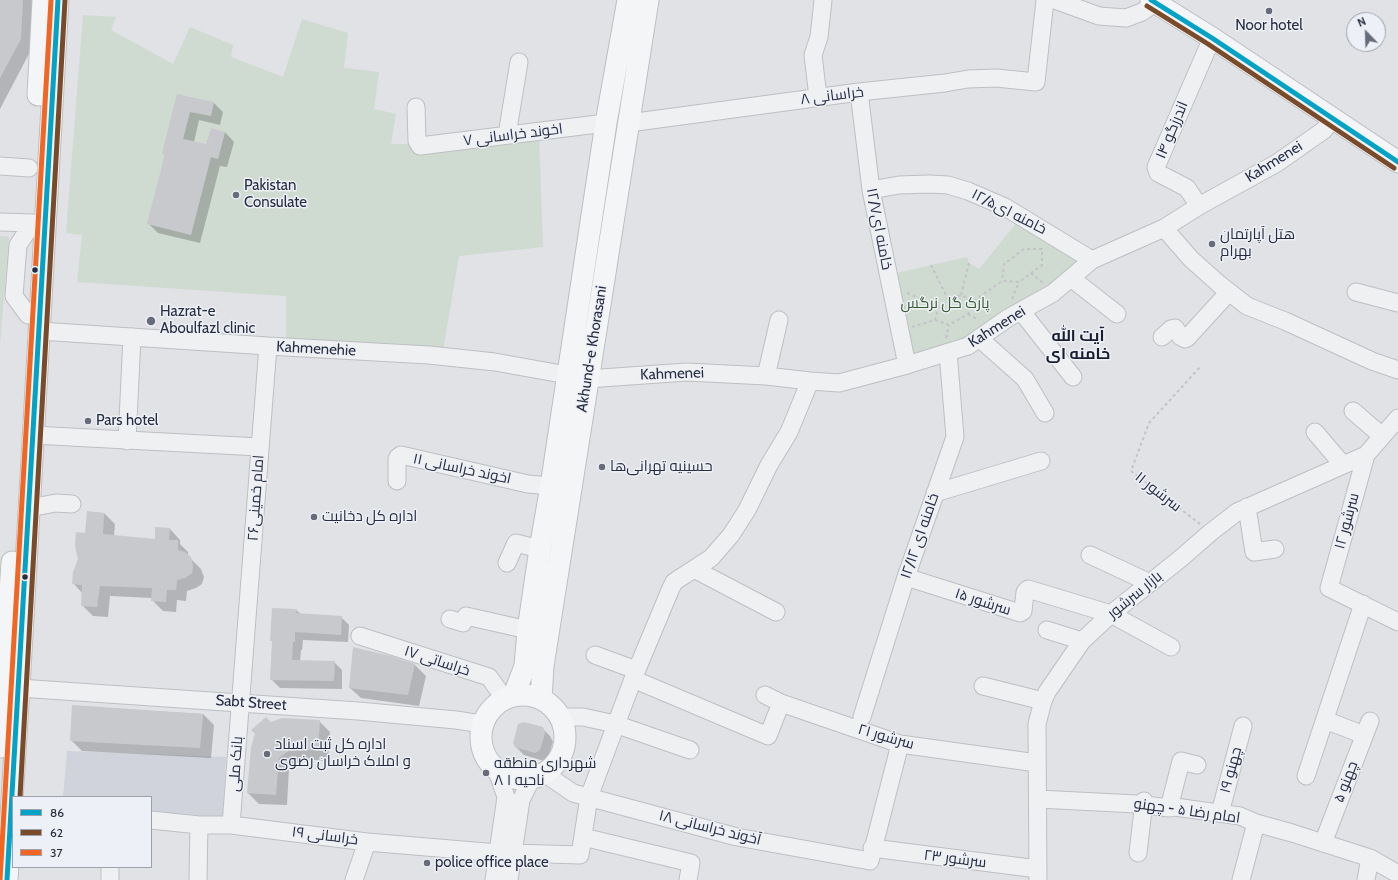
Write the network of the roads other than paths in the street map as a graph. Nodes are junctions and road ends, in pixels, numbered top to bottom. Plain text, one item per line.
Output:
1 (43, 0) edge
2 (58, 0) edge
3 (628, 0) edge
4 (648, 0) edge
5 (824, 0) edge
6 (1045, 0) edge
7 (1055, 0) edge
8 (1160, 3) edge
9 (1212, 38) junction
10 (519, 62) dead end
11 (859, 92) junction
12 (818, 98) junction
13 (416, 107) dead end
14 (1332, 119) junction
15 (606, 123) junction
16 (629, 123) junction
17 (507, 136) junction
18 (1398, 162) edge
19 (0, 166) edge
20 (29, 168) dead end
21 (871, 190) junction
22 (1199, 206) junction
23 (0, 222) edge
24 (33, 223) junction
25 (1164, 228) junction
26 (1092, 260) junction
27 (1071, 278) junction
28 (1229, 292) junction
29 (1356, 292) dead end
30 (1398, 303) edge
31 (1022, 311) junction
32 (1117, 314) dead end
33 (779, 320) dead end
34 (34, 323) junction
35 (132, 337) junction
36 (1162, 337) dead end
37 (979, 338) junction
38 (268, 346) junction
39 (948, 352) junction
40 (907, 365) junction
41 (1398, 370) edge
42 (567, 375) junction
43 (766, 376) junction
44 (1073, 377) dead end
45 (587, 379) junction
46 (810, 381) junction
47 (1353, 411) dead end
48 (1045, 413) dead end
49 (1398, 418) edge
50 (1315, 432) dead end
51 (33, 435) junction
52 (1382, 436) junction
53 (127, 440) junction
54 (259, 447) junction
55 (1366, 455) junction
56 (1041, 461) dead end
57 (1343, 465) junction
58 (397, 481) dead end
59 (551, 486) junction
60 (935, 493) junction
61 (72, 504) dead end
62 (29, 508) junction
63 (1248, 508) junction
64 (540, 549) junction
65 (1275, 549) dead end
66 (1090, 555) dead end
67 (507, 563) dead end
68 (694, 569) junction
69 (906, 577) junction
70 (1150, 583) junction
71 (1363, 604) junction
72 (776, 612) dead end
73 (1111, 614) junction
74 (450, 619) dead end
75 (1398, 622) edge
76 (528, 630) junction
77 (1047, 630) dead end
78 (360, 636) dead end
79 (1082, 641) junction
80 (1170, 647) dead end
81 (594, 655) dead end
82 (635, 675) junction
83 (983, 686) dead end
84 (19, 688) junction
85 (765, 696) dead end
86 (509, 697) junction
87 (541, 698) junction
88 (1043, 701) junction
89 (241, 702) junction
90 (781, 703) junction
91 (560, 717) junction
92 (862, 717) dead end
93 (1325, 720) junction
94 (482, 724) junction
95 (615, 724) junction
96 (1243, 726) dead end
97 (900, 744) junction
98 (0, 747) edge
99 (690, 750) dead end
100 (1037, 763) junction
101 (1197, 765) dead end
102 (497, 771) junction
103 (538, 776) junction
104 (1306, 776) dead end
105 (13, 796) edge
106 (589, 797) junction
107 (1038, 799) junction
108 (1144, 803) junction
109 (1168, 808) junction
110 (12, 810) edge
111 (1220, 813) junction
112 (152, 820) edge
113 (1256, 824) junction
114 (199, 825) junction
115 (231, 825) junction
116 (583, 837) junction
117 (367, 842) junction
118 (1323, 843) junction
119 (872, 848) junction
120 (506, 853) junction
121 (1138, 853) dead end
122 (1370, 858) junction
123 (5, 868) edge
124 (1038, 874) edge
125 (1398, 874) edge
126 (198, 880) edge
127 (354, 880) edge
128 (494, 880) edge
129 (509, 880) edge
130 (688, 880) edge
131 (1241, 880) edge
132 (1366, 880) edge

1 - 24 main road
2 - 34 main road
3 - 15 main road, Akhund-e Khorasani
4 - 16 main road, Akhund-e Khorasani
5 - 12 street
6 - 11 street, خراسانی ۸
7 - 8 street
8 - 9 main road
9 - 14 main road
9 - 22 street, اندرزگو ۱۴
10 - 17 street
11 - 12 street, خراسانی ۸
11 - 21 street, خامنه ای۱۲/۷
12 - 16 street, خراسانی ۸
13 - 17 street, اخوند خراسانی ۷
14 - 18 main road
14 - 22 street, Kahmenei
15 - 17 street, اخوند خراسانی ۷
15 - 42 main road, Akhund-e Khorasani
16 - 45 main road, Akhund-e Khorasani
19 - 20 street
21 - 26 street, خامنه ای۱۲/۵
21 - 40 street, خامنه ای۱۲/۷
22 - 25 street, Kahmenei
23 - 24 street
24 - 34 main road
25 - 26 street, Kahmenei
25 - 28 street
26 - 27 street, Kahmenei
27 - 31 street, Kahmenei
27 - 32 street
28 - 36 street
28 - 41 street
29 - 30 street
31 - 37 street, Kahmenei
31 - 44 street
33 - 43 street
34 - 35 street, Kahmenehie
34 - 51 main road
34 - 98 main road
35 - 38 street, Kahmenehie
35 - 53 street
37 - 39 street, Kahmenei
37 - 48 street
38 - 42 street, Kahmenehie
38 - 54 street
39 - 40 street, Kahmenei
39 - 60 street, خامنه ای ۱۲/۱۲
40 - 46 street, Kahmenei
42 - 59 main road, Akhund-e Khorasani
43 - 45 street, Kahmenei
43 - 46 street, Kahmenei
45 - 87 main road, Akhund-e Khorasani
46 - 68 street
47 - 52 street
49 - 52 street, بازار سرشور
50 - 57 street
51 - 53 street, امام خمینی۲۶
51 - 62 main road
52 - 55 street, بازار سرشور
53 - 54 street, امام خمینی۲۶
54 - 89 street, امام خمینی۲۶
55 - 57 street, بازار سرشور
55 - 71 street, سرشور ۱۲
56 - 60 street
57 - 63 street, بازار سرشور
58 - 59 street, اخوند خراسانی ۱۱
59 - 64 main road, Akhund-e Khorasani
60 - 69 street, خامنه ای ۱۲/۱۲
61 - 62 street
62 - 84 main road
63 - 65 street
63 - 70 street, بازار سرشور
64 - 67 street
64 - 76 main road, Akhund-e Khorasani
66 - 70 street
68 - 72 street
68 - 82 street
69 - 73 street, سرشور ۱۵
69 - 92 street, خامنه ای ۱۲/۱۲
70 - 73 street, بازار سرشور
71 - 75 street
71 - 93 street
73 - 79 street, بازار سرشور
73 - 80 street
74 - 76 street
76 - 86 main road, Akhund-e Khorasani
77 - 79 street
78 - 86 street, خراساتی ۱۷
79 - 88 street, بازار سرشور
81 - 82 street
82 - 90 street
82 - 95 street
83 - 88 street
84 - 89 street, Sabt Street
84 - 105 main road
85 - 90 street, سرشور ۲۱
86 - 87 main road
86 - 94 main road
87 - 91 main road
88 - 100 street, بازار سرشور
89 - 94 street, Sabt Street
89 - 115 street, بانک ملی
90 - 97 street, سرشور ۲۱
91 - 95 street
91 - 103 main road
93 - 104 street
93 - 118 street, چهنو ۵
94 - 102 main road
95 - 99 street
95 - 106 street
96 - 111 street, چهنو ۱۹
97 - 100 street, سرشور ۲۱
97 - 119 street
100 - 107 street, بازار سرشور
101 - 109 street
102 - 103 main road
102 - 120 street
103 - 106 street, آخوند خراسانی ۱۸
103 - 120 street
106 - 116 street
106 - 119 street, آخوند خراسانی ۱۸
107 - 108 street, امام رضا ۵ - چهنو
107 - 124 street, بازار سرشور
108 - 109 street, امام رضا ۵ - چهنو
108 - 121 street
109 - 111 street, امام رضا ۵ - چهنو
110 - 123 main road
111 - 113 street, امام رضا ۵ - چهنو
112 - 114 street, خراسانی ۱۹
113 - 118 street, امام رضا ۵ - چهنو
113 - 131 street
114 - 115 street, خراسانی ۱۹
114 - 126 street
115 - 117 street, خراسانی ۱۹
116 - 120 street, خراسانی ۱۹
116 - 130 street
117 - 120 street, خراسانی ۱۹
117 - 127 street
118 - 122 street, امام رضا ۵ - چهنو
119 - 124 street, سرشور ۲۳
120 - 128 street
120 - 129 street
122 - 125 street, امام رضا ۵ - چهنو
122 - 132 street

